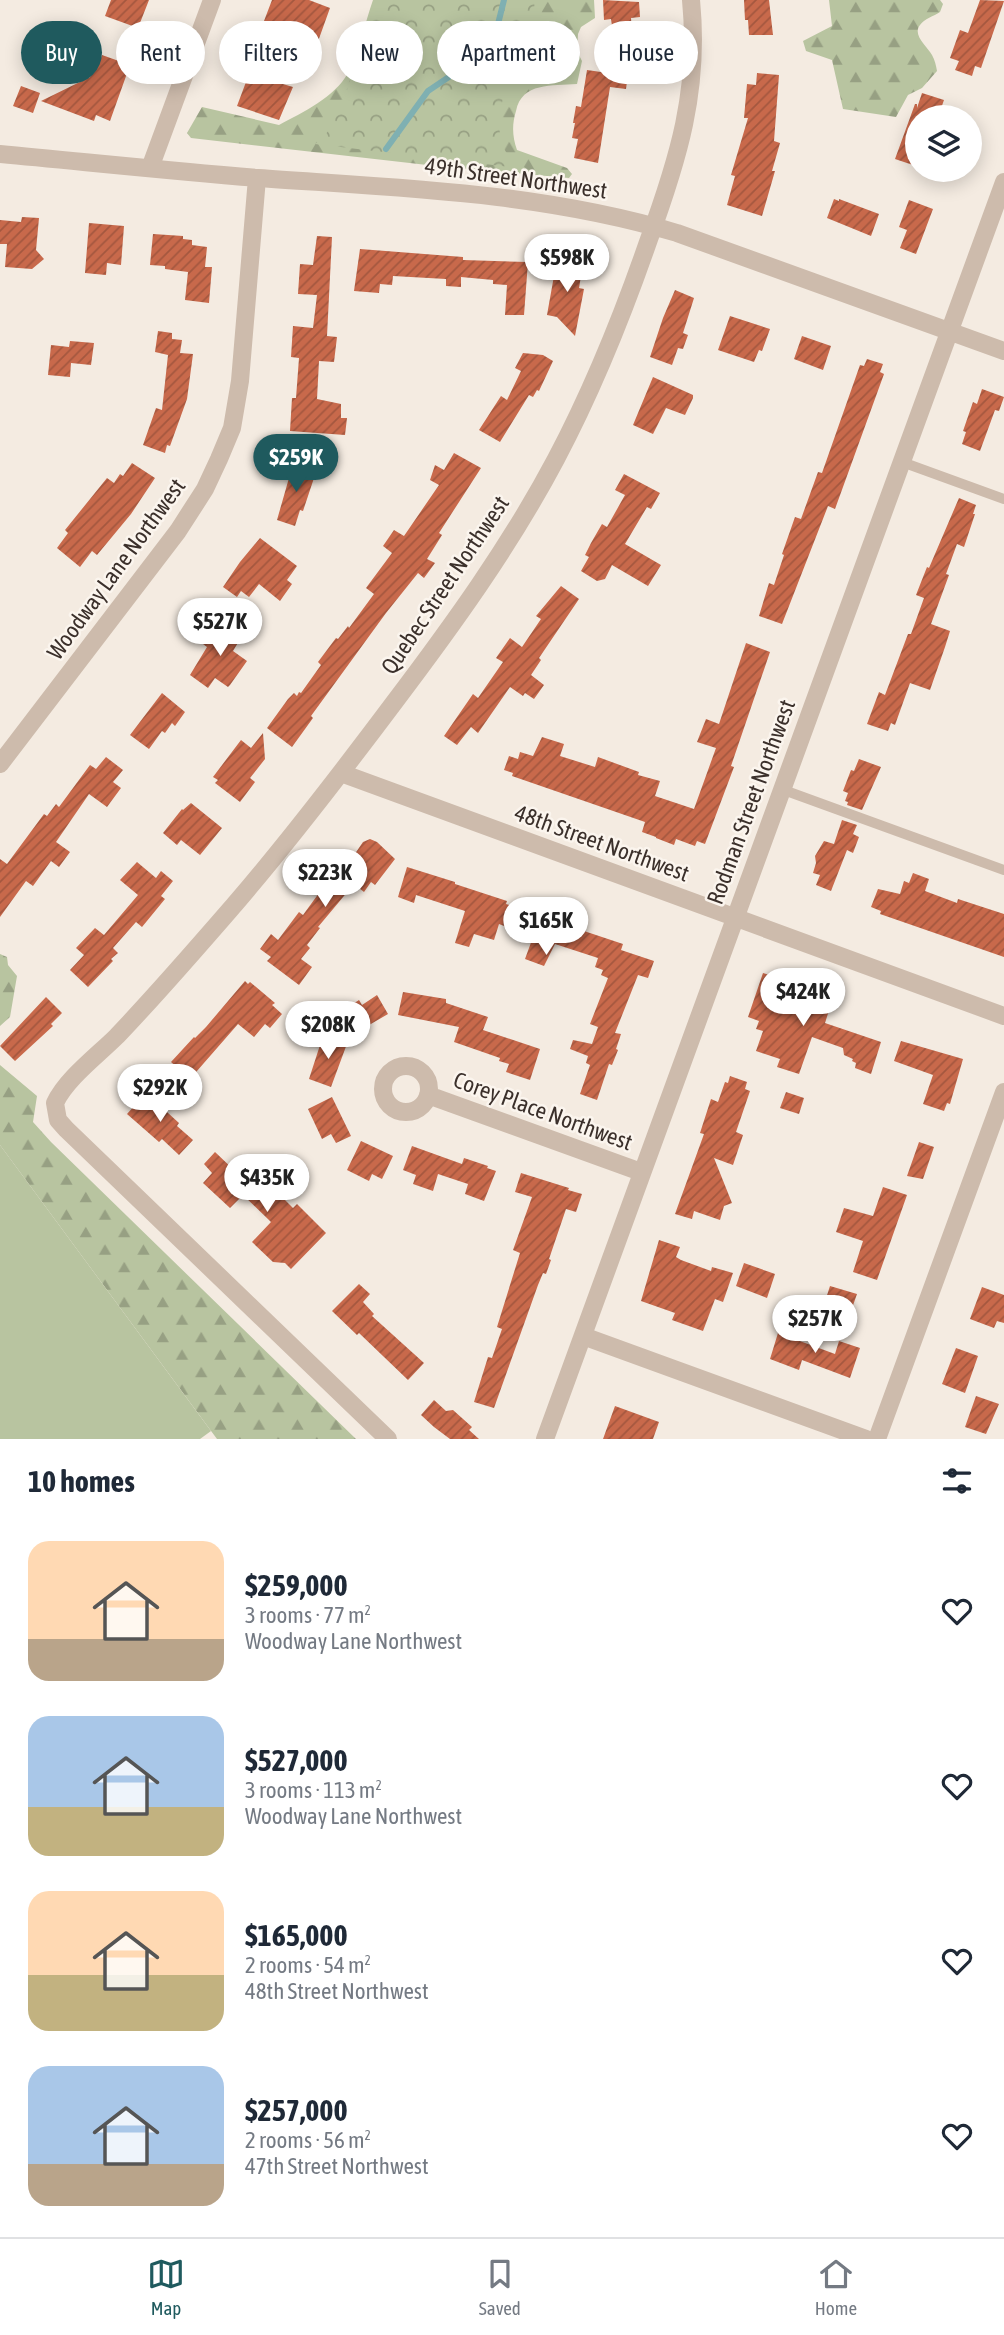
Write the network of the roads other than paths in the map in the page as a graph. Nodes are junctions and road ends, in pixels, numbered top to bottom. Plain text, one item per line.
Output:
1 (212, 0) edge
2 (691, 0) edge
3 (0, 154) edge
4 (150, 168) junction
5 (257, 178) junction
6 (1004, 182) edge
7 (1001, 201) edge
8 (654, 226) junction
9 (950, 331) junction
10 (1004, 351) edge
11 (902, 462) junction
12 (1004, 499) edge
13 (0, 764) edge
14 (341, 773) junction
15 (781, 789) junction
16 (1004, 870) edge
17 (734, 918) junction
18 (1004, 1016) edge
19 (1004, 1092) edge
20 (428, 1095) dead end
21 (641, 1172) junction
22 (583, 1336) junction
23 (388, 1439) edge
24 (545, 1439) edge
25 (866, 1439) edge
26 (877, 1439) edge

1 - 4 street
2 - 8 street, Quebec Street Northwest
3 - 4 street, 49th Street Northwest
4 - 5 street, 49th Street Northwest
5 - 8 street, 49th Street Northwest
5 - 13 street, Woodway Lane Northwest
6 - 7 street, Rodman Street Northwest
7 - 9 street, Rodman Street Northwest
8 - 9 street, 49th Street Northwest
8 - 14 street, Quebec Street Northwest
9 - 10 street, 49th Street Northwest
9 - 11 street, Rodman Street Northwest
11 - 12 lane
11 - 15 street, Rodman Street Northwest
14 - 17 street, 48th Street Northwest
14 - 23 street, Quebec Street Northwest
15 - 16 lane
15 - 17 street, Rodman Street Northwest
17 - 18 street, 48th Street Northwest
17 - 21 street, Rodman Street Northwest
19 - 26 street
20 - 21 street, Corey Place Northwest
21 - 22 street, Rodman Street Northwest
22 - 24 street, Rodman Street Northwest
22 - 25 street

